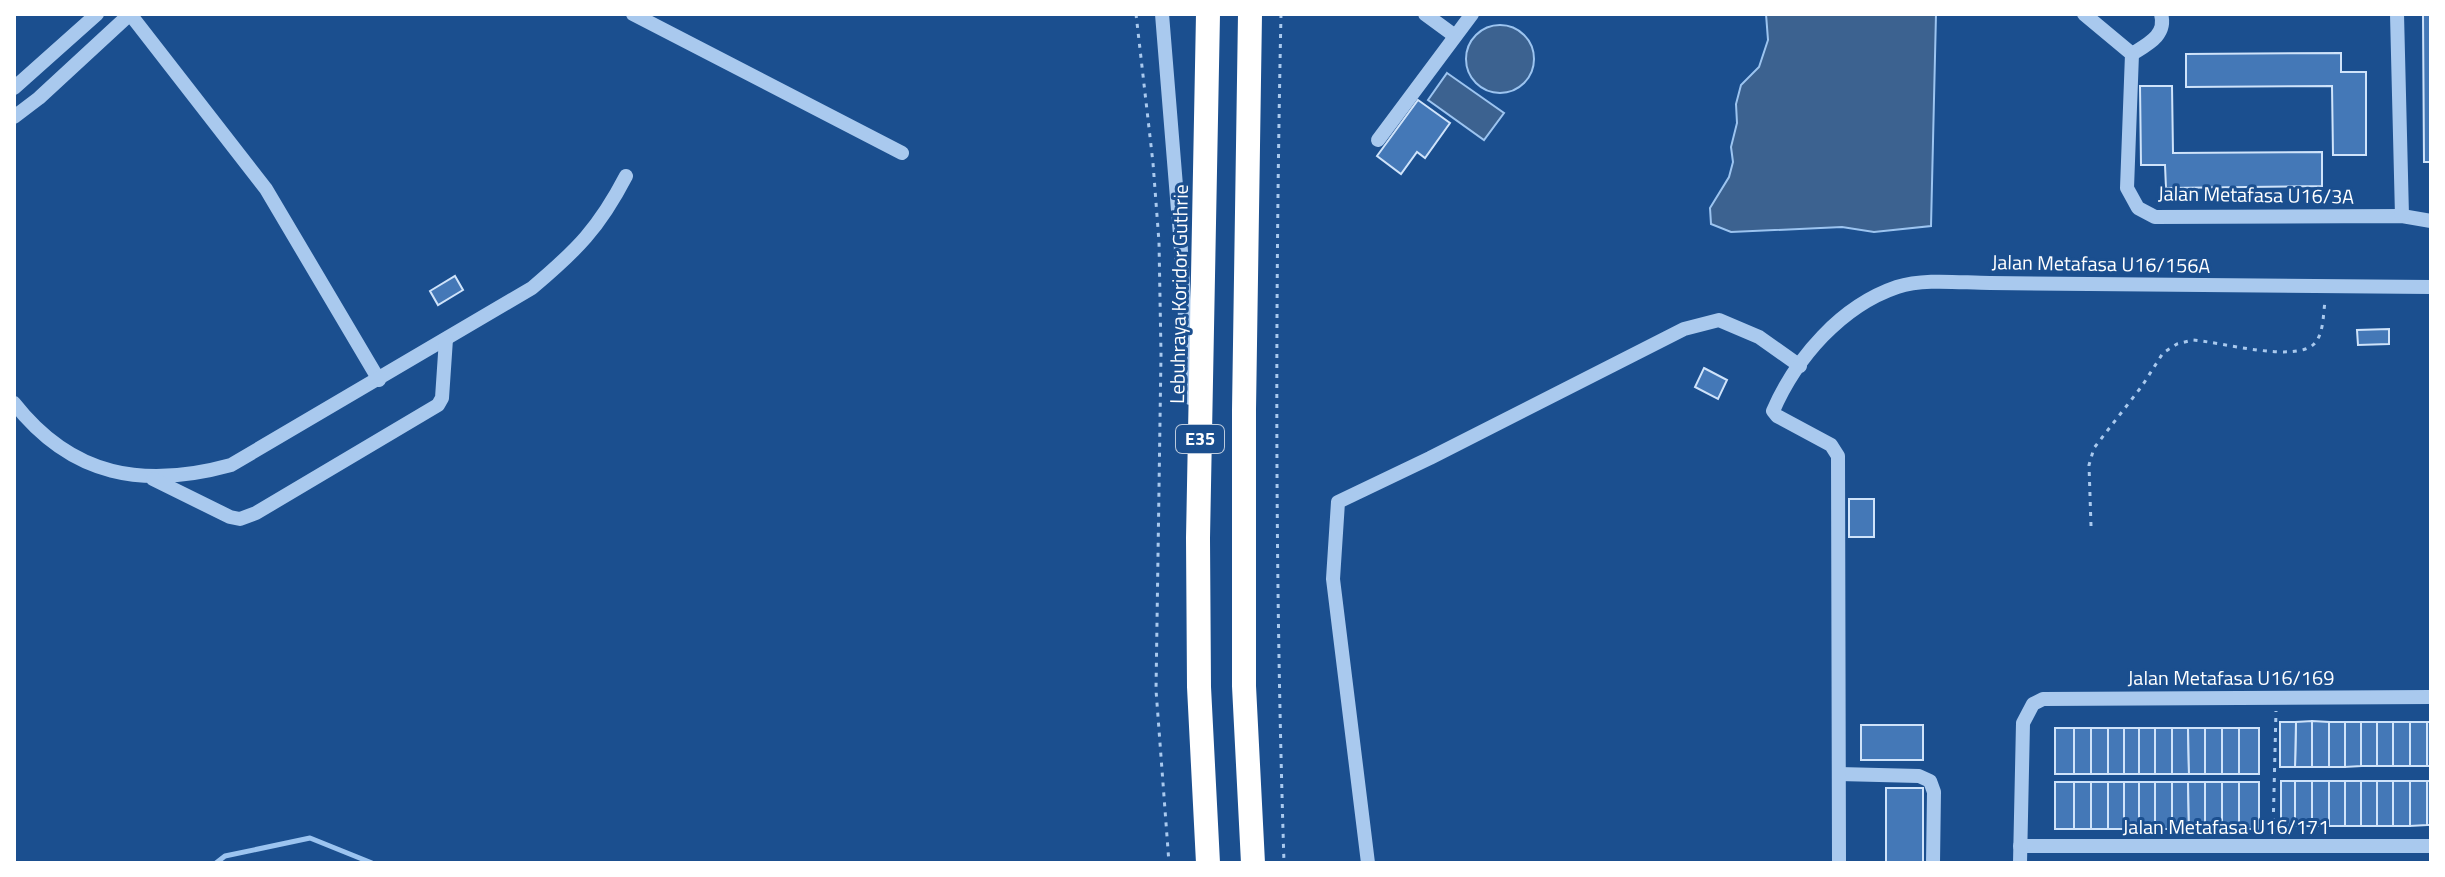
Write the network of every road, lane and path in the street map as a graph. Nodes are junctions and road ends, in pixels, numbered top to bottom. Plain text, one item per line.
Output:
1 (97, 14) edge
2 (130, 14) edge
3 (633, 14) edge
4 (1136, 14) edge
5 (1162, 14) edge
6 (1208, 14) edge
7 (1250, 14) edge
8 (1281, 14) edge
9 (1425, 14) edge
10 (1472, 14) edge
11 (2084, 14) edge
12 (2161, 14) edge
13 (2397, 14) edge
14 (1455, 36) junction
15 (2132, 54) junction
16 (14, 88) edge
17 (14, 117) edge
18 (1378, 140) dead end
19 (902, 153) dead end
20 (626, 176) dead end
21 (2402, 216) junction
22 (2431, 221) edge
23 (2327, 286) junction
24 (2431, 287) edge
25 (446, 339) junction
26 (1800, 366) junction
27 (379, 380) junction
28 (14, 403) edge
29 (149, 477) junction
30 (2091, 526) dead end
31 (1198, 538) junction
32 (2431, 697) edge
33 (2276, 700) junction
34 (1839, 774) junction
35 (2020, 846) junction
36 (2431, 846) edge
37 (2273, 847) junction
38 (1169, 863) edge
39 (1208, 863) edge
40 (1253, 863) edge
41 (1284, 863) edge
42 (1368, 863) edge
43 (1839, 863) edge
44 (1933, 863) edge
45 (2020, 863) edge

1 - 16 street
2 - 17 street
2 - 27 street
3 - 19 street
4 - 38 path
5 - 31 street
6 - 31 highway, Lebuhraya Koridor Guthrie / E35
7 - 40 highway, E35
8 - 41 path
9 - 14 street
10 - 14 street
11 - 15 street
12 - 15 street
13 - 21 street
14 - 18 street
15 - 21 street, Jalan Metafasa U16/3A
20 - 25 street
21 - 22 street, Jalan Metafasa U16/3A
23 - 24 street, Jalan Metafasa U16/156A
23 - 26 street, Jalan Metafasa U16/156A
23 - 30 path
25 - 27 street
25 - 29 street
26 - 34 street, Jalan Metafasa U16/156A
26 - 42 street
27 - 29 street
28 - 29 street
31 - 39 highway, Lebuhraya Koridor Guthrie / E35
32 - 33 street, Jalan Metafasa U16/169
33 - 35 street, Jalan Metafasa U16/169
33 - 37 path
34 - 43 street
34 - 44 street
35 - 37 street, Jalan Metafasa U16/171
35 - 45 street
36 - 37 street, Jalan Metafasa U16/171

